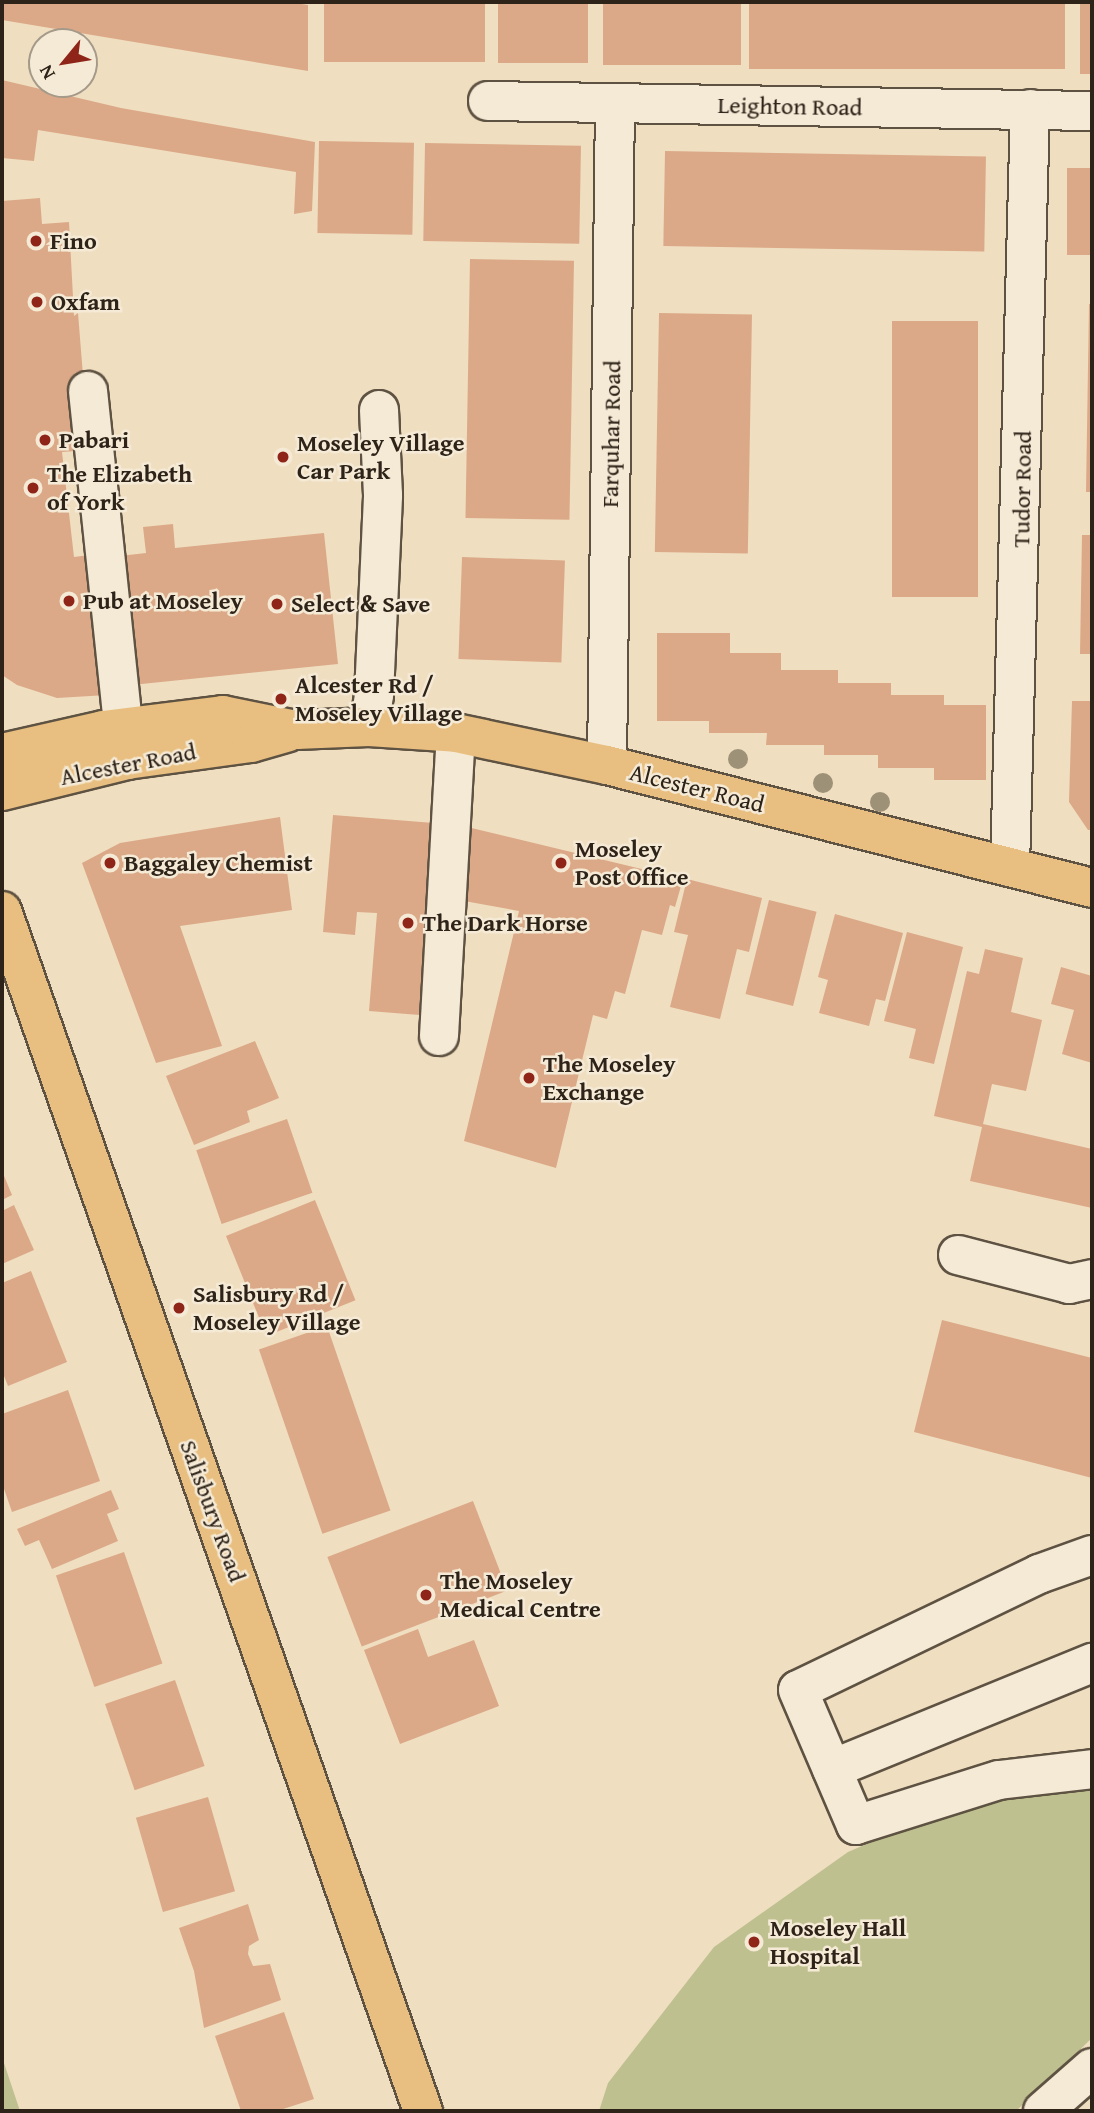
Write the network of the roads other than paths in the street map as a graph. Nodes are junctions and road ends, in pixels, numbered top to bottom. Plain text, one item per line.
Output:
1 (488, 102) dead end
2 (615, 103) junction
3 (1030, 109) junction
4 (1092, 111) edge
5 (88, 391) dead end
6 (379, 410) dead end
7 (369, 727) junction
8 (456, 733) junction
9 (125, 744) junction
10 (2, 753) edge
11 (607, 765) junction
12 (2, 791) edge
13 (1010, 867) junction
14 (1092, 887) edge
15 (2, 911) edge
16 (439, 1036) dead end
17 (958, 1255) dead end
18 (1092, 1279) edge
19 (1092, 1555) edge
20 (1092, 1663) edge
21 (832, 1769) junction
22 (1092, 1769) edge
23 (1092, 2068) edge
24 (423, 2111) edge
25 (1043, 2111) edge

1 - 2 street, Leighton Road
2 - 3 street, Leighton Road
2 - 11 street, Farquhar Road
3 - 4 street, Leighton Road
3 - 13 street, Tudor Road
5 - 9 street
6 - 7 street
7 - 8 main road, Alcester Road
7 - 9 main road, Alcester Road
8 - 11 main road, Alcester Road
8 - 16 street
9 - 10 main road, Alcester Road
9 - 12 main road, Alcester Road
11 - 13 main road, Alcester Road
13 - 14 main road, Alcester Road
15 - 24 main road, Salisbury Road
17 - 18 street
19 - 21 street
20 - 21 street
21 - 22 street
23 - 25 street

